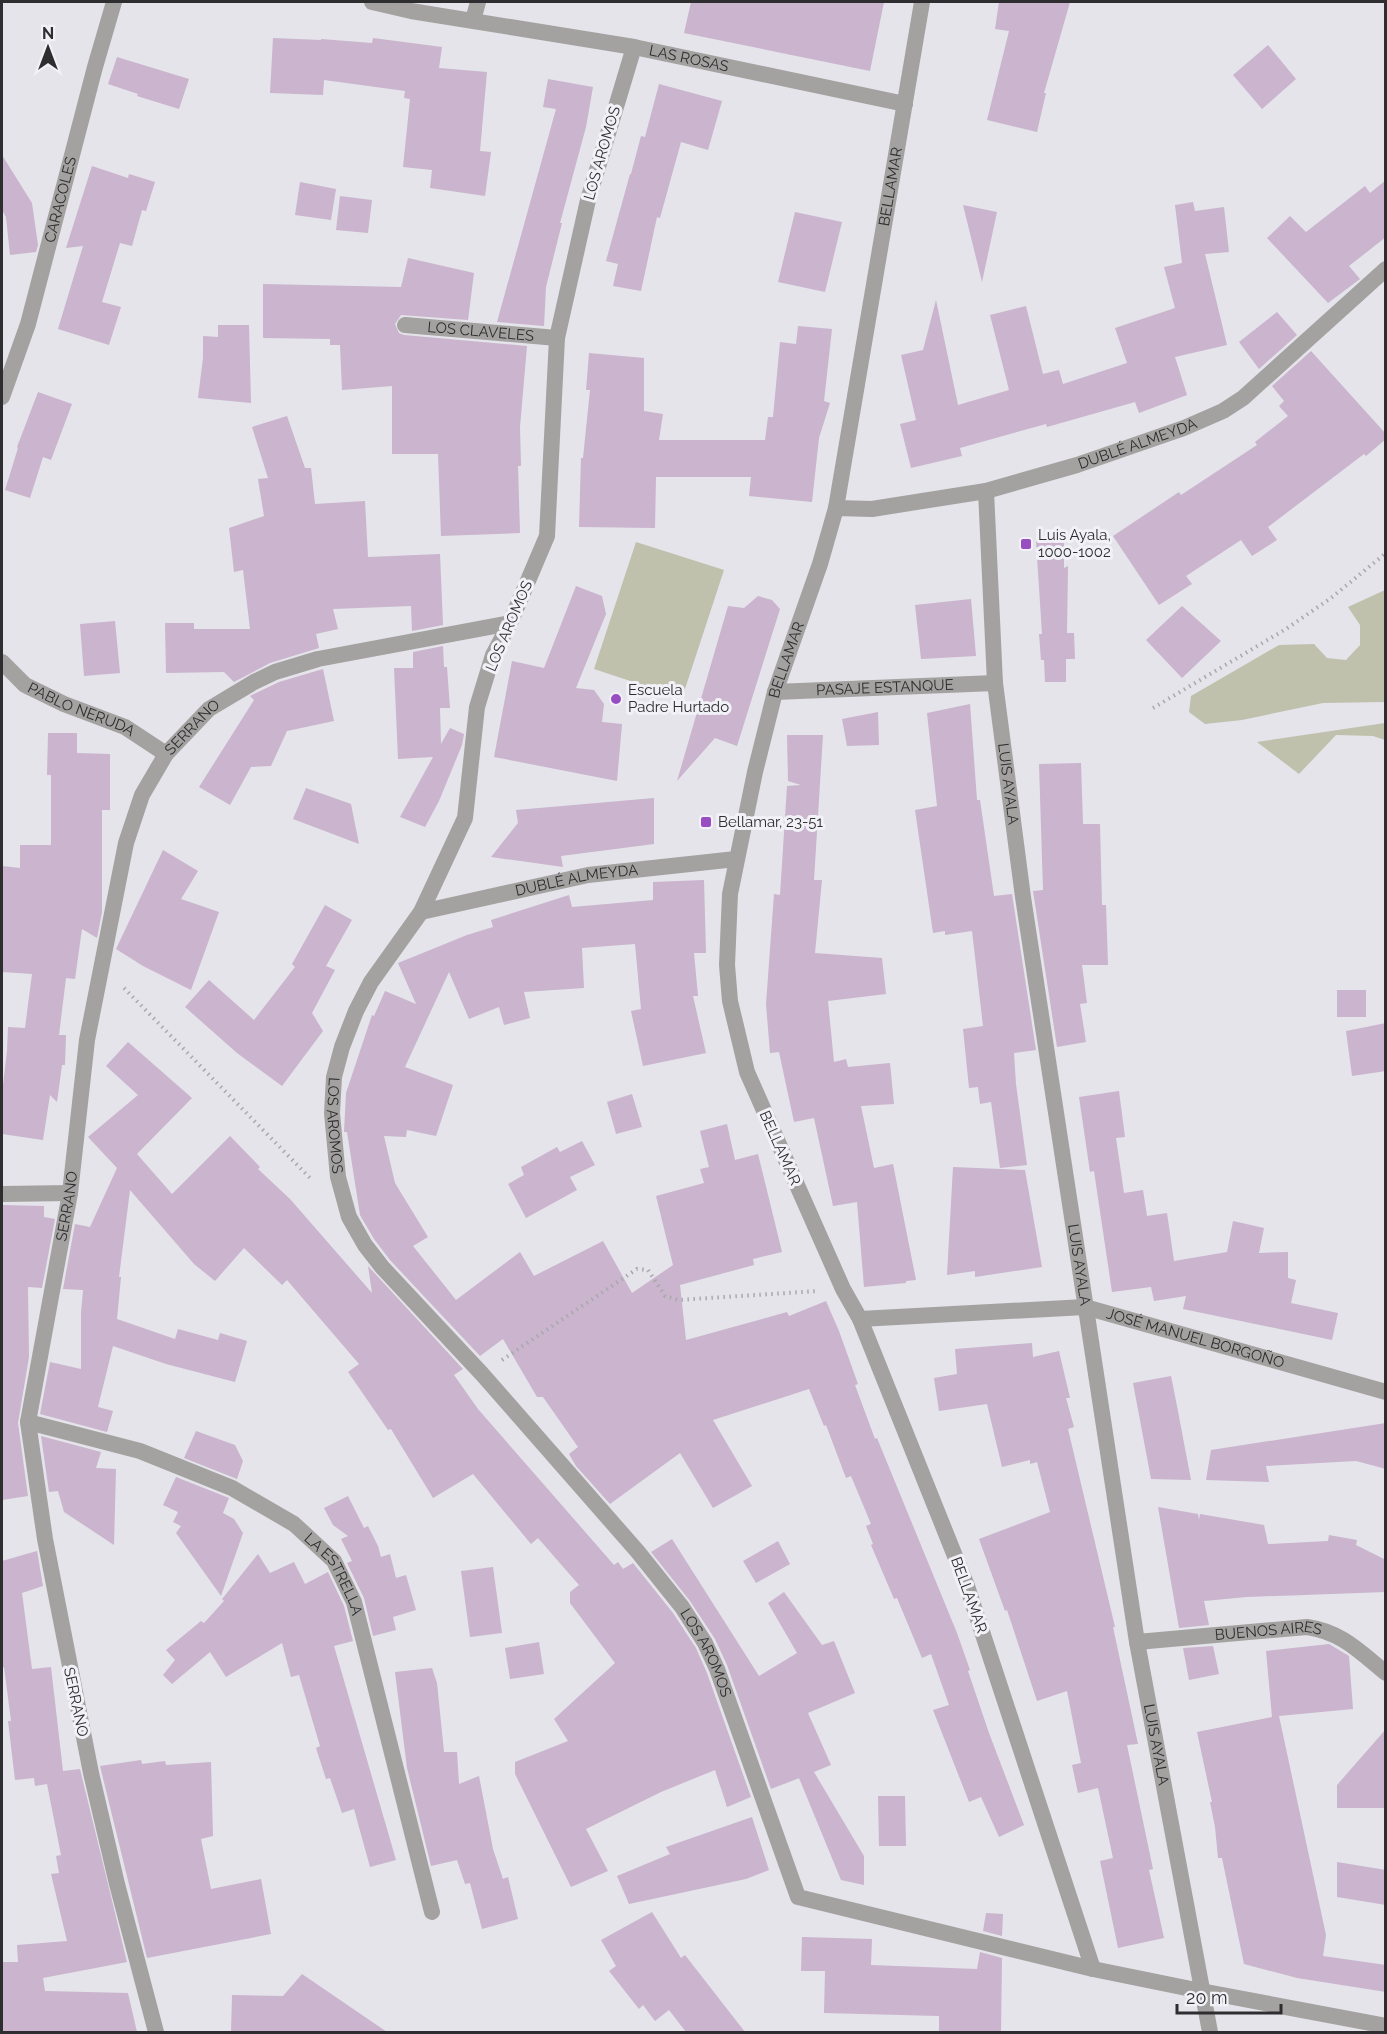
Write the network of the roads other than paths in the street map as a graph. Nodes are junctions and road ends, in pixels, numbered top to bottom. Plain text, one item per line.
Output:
1 (114, 2) edge
2 (372, 2) edge
3 (478, 2) edge
4 (922, 2) edge
5 (473, 20) junction
6 (634, 46) junction
7 (905, 104) junction
8 (1384, 272) edge
9 (405, 325) dead end
10 (557, 338) junction
11 (2, 397) edge
12 (986, 491) junction
13 (836, 508) junction
14 (510, 623) junction
15 (2, 662) edge
16 (995, 683) junction
17 (776, 692) junction
18 (166, 754) junction
19 (736, 859) junction
20 (421, 912) junction
21 (70, 1193) junction
22 (2, 1194) edge
23 (1085, 1306) junction
24 (860, 1318) junction
25 (1386, 1392) edge
26 (28, 1422) junction
27 (1137, 1642) junction
28 (1386, 1673) edge
29 (432, 1912) dead end
30 (1093, 1969) junction
31 (1201, 1991) junction
32 (1386, 2026) edge
33 (156, 2032) edge
34 (1210, 2032) edge

1 - 11 street, CARACOLES
2 - 5 street, LAS ROSAS
3 - 5 street
4 - 7 street, BELLAMAR
5 - 6 street, LAS ROSAS
6 - 7 street, LAS ROSAS
6 - 10 street, LOS AROMOS
7 - 13 street, BELLAMAR
8 - 12 street, DUBLÉ ALMEYDA
9 - 10 street, LOS CLAVELES
10 - 14 street, LOS AROMOS
12 - 13 street, DUBLÉ ALMEYDA
12 - 16 street, LUIS AYALA
13 - 17 street, BELLAMAR
14 - 18 street, SERRANO
14 - 20 street, LOS AROMOS
15 - 18 street, PABLO NERUDA
16 - 17 street, PASAJE ESTANQUE
16 - 23 street, LUIS AYALA
17 - 19 street, BELLAMAR
18 - 21 street, SERRANO
19 - 20 street, DUBLÉ ALMEYDA
19 - 24 street, BELLAMAR
20 - 30 street, LOS AROMOS
21 - 22 street
21 - 26 street, SERRANO
23 - 24 street, JOSÉ MANUEL BORGOÑO
23 - 25 street, JOSÉ MANUEL BORGOÑO
23 - 27 street, LUIS AYALA
24 - 30 street, BELLAMAR
26 - 29 street, LA ESTRELLA
26 - 33 street, SERRANO
27 - 28 street, BUENOS AIRES
27 - 31 street, LUIS AYALA
30 - 31 street
31 - 32 street
31 - 34 street, LUIS AYALA

